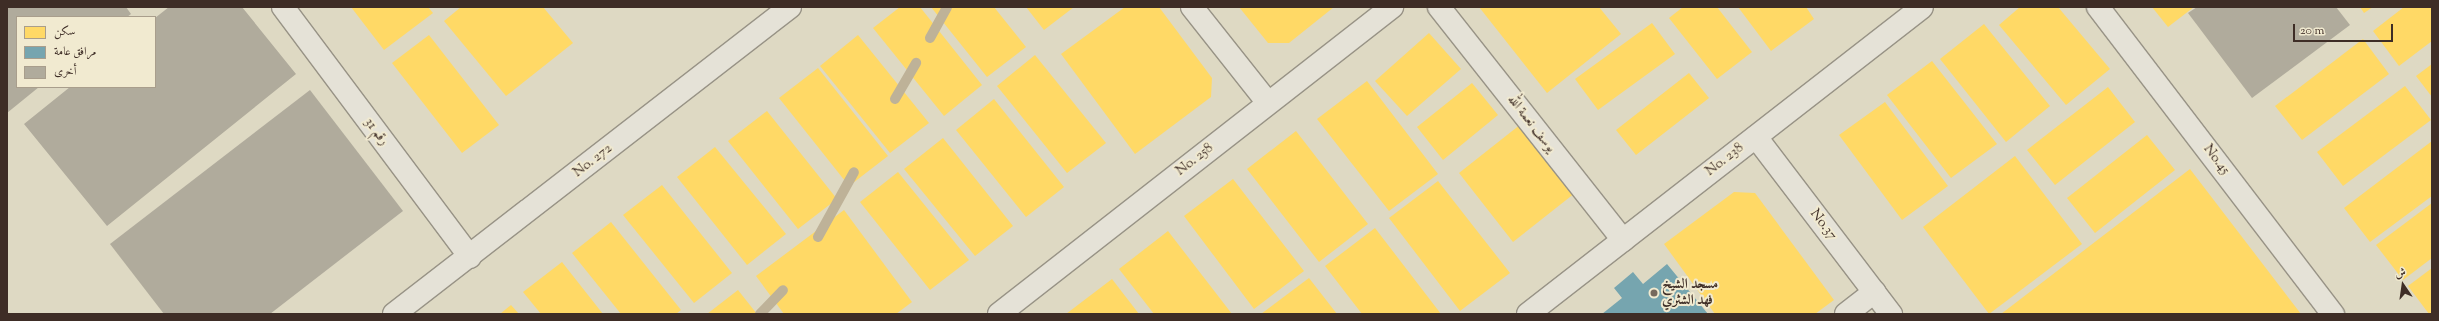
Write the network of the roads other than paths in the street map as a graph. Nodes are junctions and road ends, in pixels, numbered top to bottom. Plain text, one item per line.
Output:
1 (283, 7) edge
2 (790, 7) edge
3 (1192, 7) edge
4 (1392, 7) edge
5 (1438, 7) edge
6 (1922, 7) edge
7 (2098, 7) edge
8 (1268, 103) junction
9 (1756, 137) junction
10 (1623, 240) junction
11 (470, 257) junction
12 (1874, 292) junction
13 (394, 314) edge
14 (998, 314) edge
15 (1528, 314) edge
16 (1846, 314) edge
17 (1891, 314) edge
18 (2333, 314) edge

1 - 11 street, رقم 31
2 - 11 street, No. 272
3 - 8 street
4 - 8 street, No. 258
5 - 10 street, يوسف نعمة الله
6 - 9 street, No. 238
7 - 18 street, No.45
8 - 14 street, No. 258
9 - 10 street, No. 238
9 - 12 street, No.37
10 - 15 street, No. 238
11 - 13 street, No. 272
12 - 16 street
12 - 17 street, No.37

